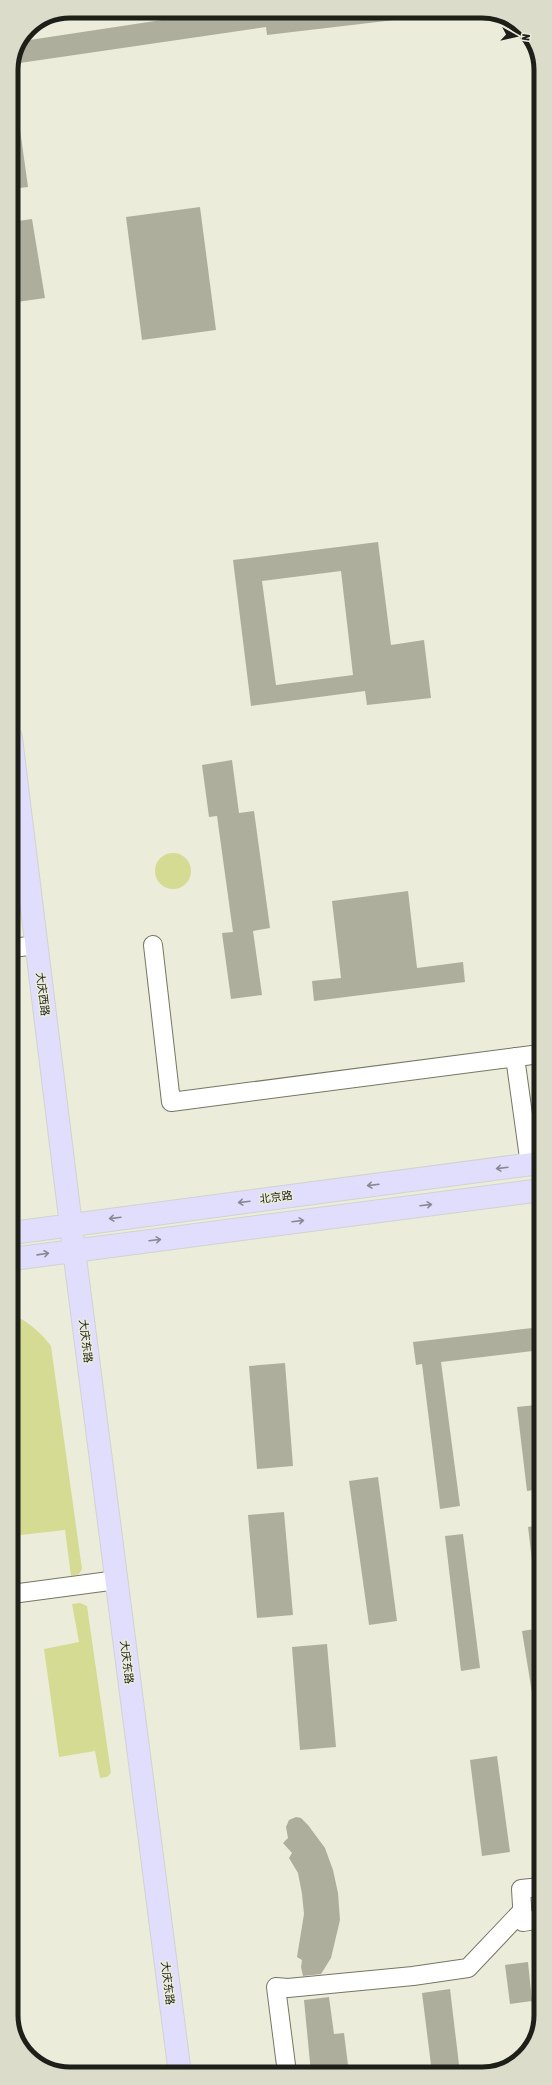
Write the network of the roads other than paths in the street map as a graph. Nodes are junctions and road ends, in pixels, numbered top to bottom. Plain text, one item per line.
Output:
1 (18, 794) edge
2 (37, 945) junction
3 (153, 946) dead end
4 (18, 947) edge
5 (534, 1055) edge
6 (515, 1057) junction
7 (534, 1159) edge
8 (534, 1164) edge
9 (534, 1191) edge
10 (72, 1224) junction
11 (18, 1232) edge
12 (74, 1250) junction
13 (18, 1258) edge
14 (117, 1580) junction
15 (18, 1593) edge
16 (534, 1888) edge
17 (522, 1911) junction
18 (534, 1920) edge
19 (179, 2067) edge
20 (286, 2067) edge

1 - 2 main road, 大庆西路
2 - 4 street
2 - 10 main road, 大庆西路
3 - 6 street
5 - 6 street
6 - 7 street
8 -> 10 main road, 北京路
12 -> 9 main road
10 - 11 main road, 北京路
10 - 12 main road, 大庆西路
13 -> 12 main road
12 - 14 main road, 大庆东路
14 - 15 street
14 - 19 main road, 大庆东路
16 - 17 street
17 - 18 street
17 - 20 street

